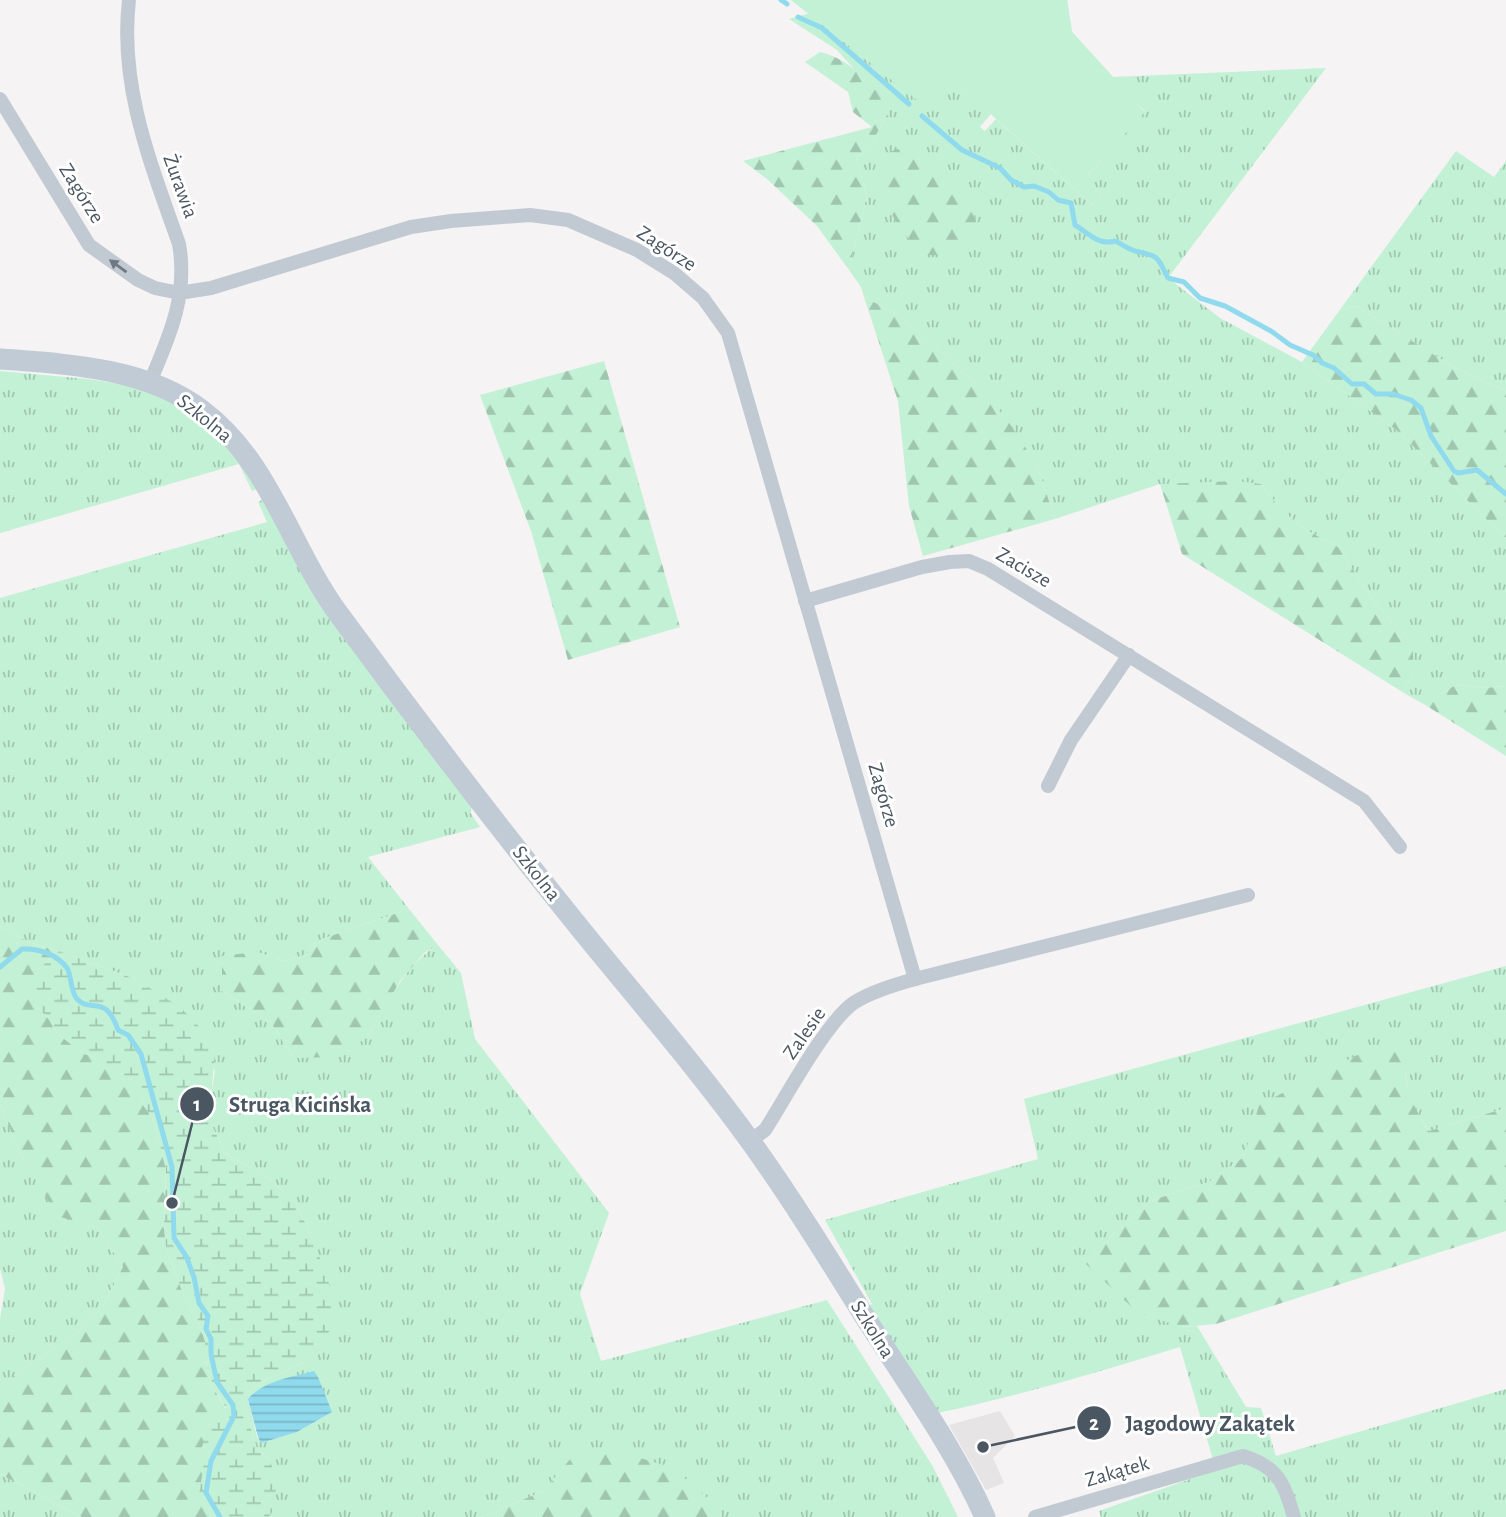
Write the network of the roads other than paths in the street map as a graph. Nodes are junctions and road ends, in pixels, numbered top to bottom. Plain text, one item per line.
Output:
1 (129, 0) edge
2 (0, 99) edge
3 (179, 293) junction
4 (0, 359) edge
5 (150, 382) junction
6 (805, 601) junction
7 (1129, 655) junction
8 (1048, 786) dead end
9 (1400, 847) dead end
10 (1248, 895) dead end
11 (915, 979) junction
12 (750, 1141) junction
13 (985, 1517) edge
14 (1035, 1517) edge
15 (1294, 1517) edge

1 - 3 street, Żurawia
3 -> 2 street, Zagórze
3 - 5 street, Żurawia
3 - 6 street, Zagórze
4 - 5 street, Szkolna
5 - 12 street, Szkolna
6 - 7 street, Zacisze
6 - 11 street, Zagórze
7 - 8 street
7 - 9 street, Zacisze
10 - 11 street
11 - 12 street, Zalesie
12 - 13 street, Szkolna
14 - 15 street, Zakątek

